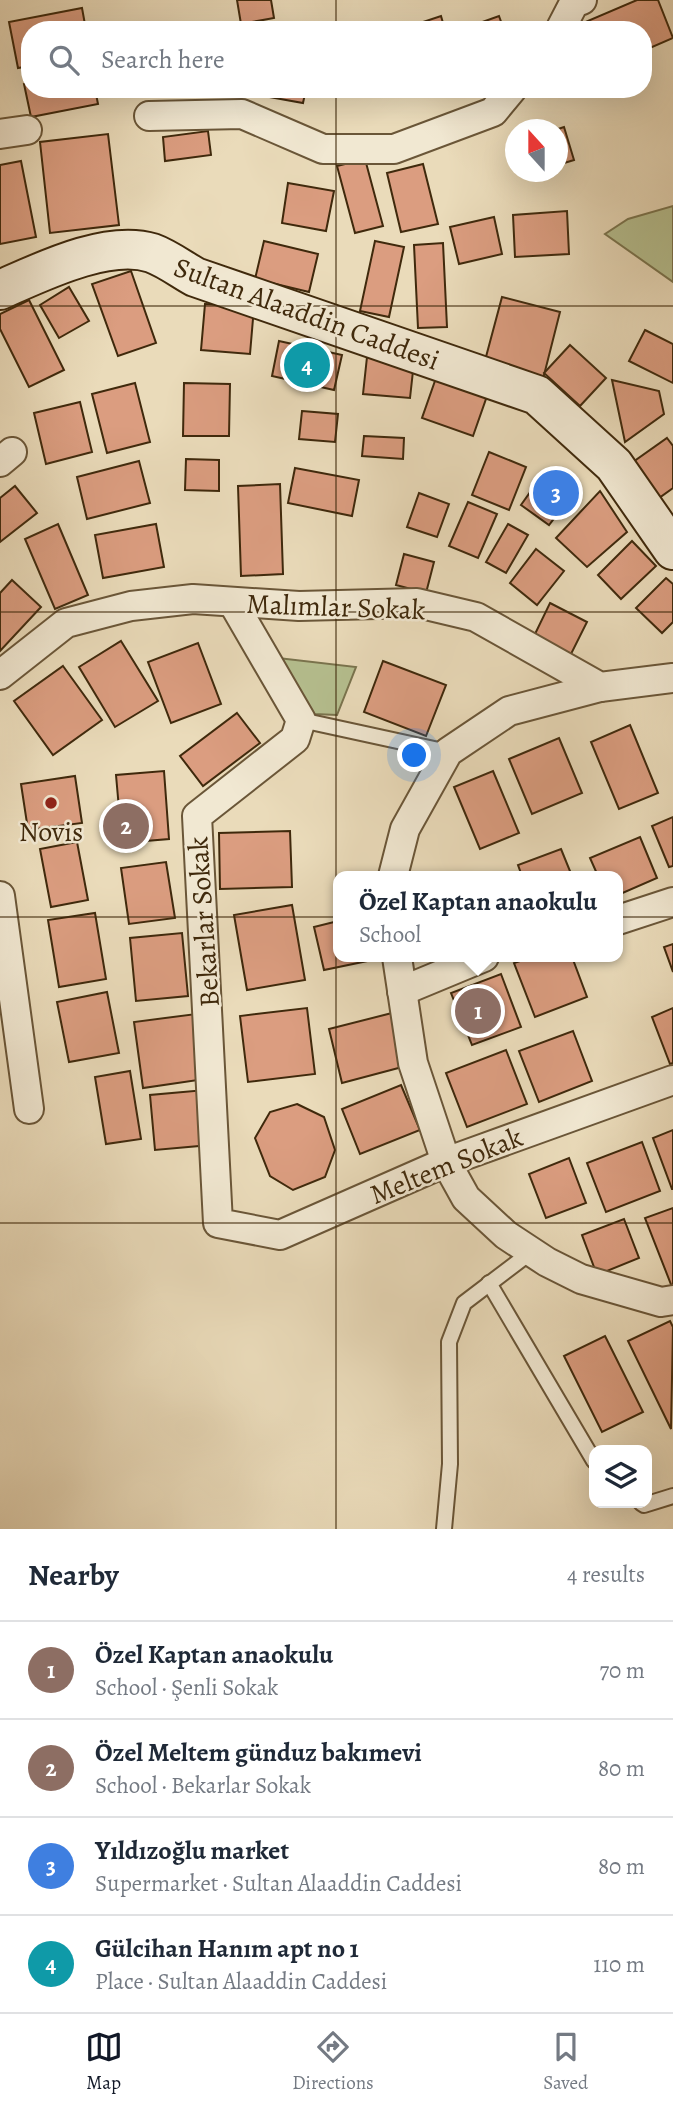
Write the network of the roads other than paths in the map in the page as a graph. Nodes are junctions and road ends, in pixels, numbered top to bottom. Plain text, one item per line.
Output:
1 (582, 0) edge
2 (565, 21) edge
3 (504, 98) edge
4 (149, 116) dead end
5 (0, 290) edge
6 (673, 550) edge
7 (233, 603) junction
8 (0, 675) edge
9 (673, 678) edge
10 (600, 687) junction
11 (301, 720) junction
12 (448, 752) junction
13 (394, 871) edge
14 (0, 895) edge
15 (673, 902) edge
16 (623, 918) edge
17 (398, 962) edge
18 (472, 962) edge
19 (402, 991) junction
20 (673, 1080) edge
21 (29, 1108) dead end
22 (446, 1162) junction
23 (218, 1223) joint
24 (531, 1252) junction
25 (489, 1283) junction
26 (673, 1300) edge
27 (589, 1453) edge
28 (673, 1496) edge
29 (652, 1503) edge
30 (444, 1529) edge

1 - 2 street
3 - 4 street
5 - 6 street, Sultan Alaaddin Caddesi
7 - 8 street, Malımlar Sokak
7 - 10 street, Malımlar Sokak
7 - 11 street
9 - 10 street
10 - 12 street
11 - 12 lane
11 - 23 street, Bekarlar Sokak
12 - 13 street
14 - 21 street
15 - 16 street
17 - 19 street
18 - 19 street
19 - 22 street
20 - 22 street, Meltem Sokak
22 - 23 street, Meltem Sokak
22 - 24 street
24 - 25 lane
24 - 26 street
25 - 27 lane
25 - 30 lane
28 - 29 lane

